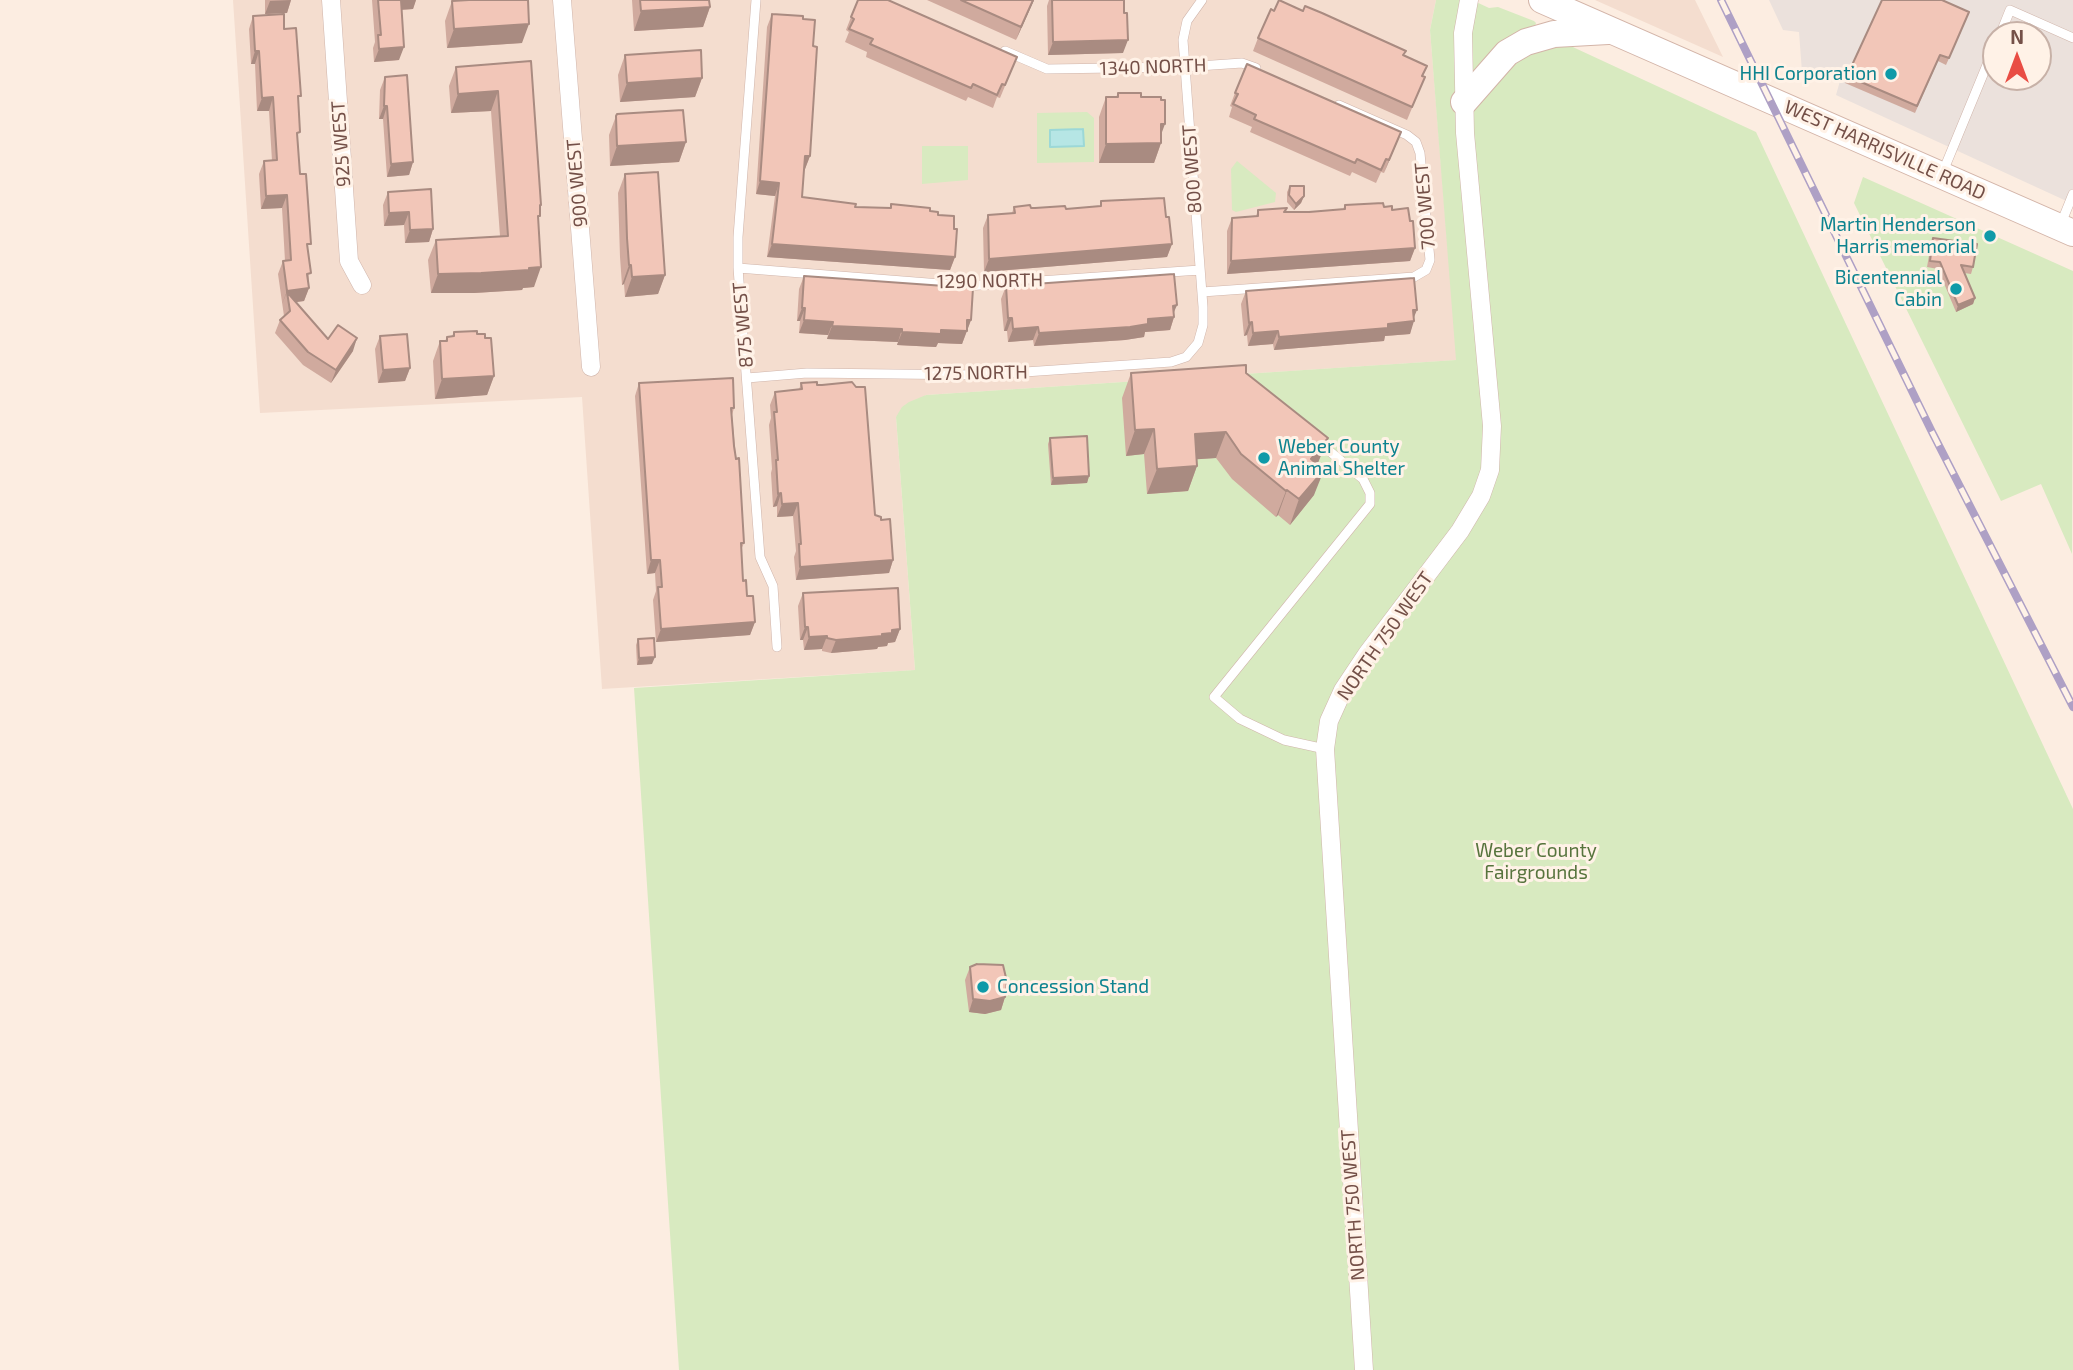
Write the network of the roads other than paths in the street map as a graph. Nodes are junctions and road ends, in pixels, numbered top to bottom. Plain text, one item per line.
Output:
1 (331, 0) edge
2 (562, 0) edge
3 (756, 0) edge
4 (1202, 0) edge
5 (1469, 0) edge
6 (1542, 0) edge
7 (2011, 5) edge
8 (1612, 31) junction
9 (2073, 38) edge
10 (1000, 49) edge
11 (1185, 67) junction
12 (1268, 74) edge
13 (1982, 77) edge
14 (1331, 101) edge
15 (1464, 102) junction
16 (1941, 175) junction
17 (2073, 194) edge
18 (2066, 230) edge
19 (738, 268) junction
20 (1200, 270) junction
21 (362, 285) dead end
22 (1202, 292) junction
23 (1198, 343) joint
24 (591, 367) dead end
25 (747, 378) junction
26 (1304, 430) edge
27 (777, 647) dead end
28 (1325, 748) junction
29 (1364, 1370) edge

1 - 21 street, 925 WEST
2 - 24 street, 900 WEST
3 - 19 lane, 875 WEST
4 - 11 lane, 800 WEST
5 - 15 street, NORTH 750 WEST
6 - 8 main road, WEST HARRISVILLE ROAD
7 - 9 lane
8 - 15 main road
8 - 16 main road, WEST HARRISVILLE ROAD
10 - 11 lane, 1340 NORTH
11 - 12 lane, 1340 NORTH
11 - 20 lane, 800 WEST
13 - 16 lane
14 - 22 lane, 700 WEST
15 - 28 street, NORTH 750 WEST
16 - 18 main road, WEST HARRISVILLE ROAD
17 - 18 lane
19 - 20 lane, 1290 NORTH
19 - 25 lane, 875 WEST
20 - 22 lane, 800 WEST
22 - 23 lane, 800 WEST
23 - 25 lane, 1275 NORTH
25 - 27 lane, 875 WEST
26 - 28 lane
28 - 29 street, NORTH 750 WEST

